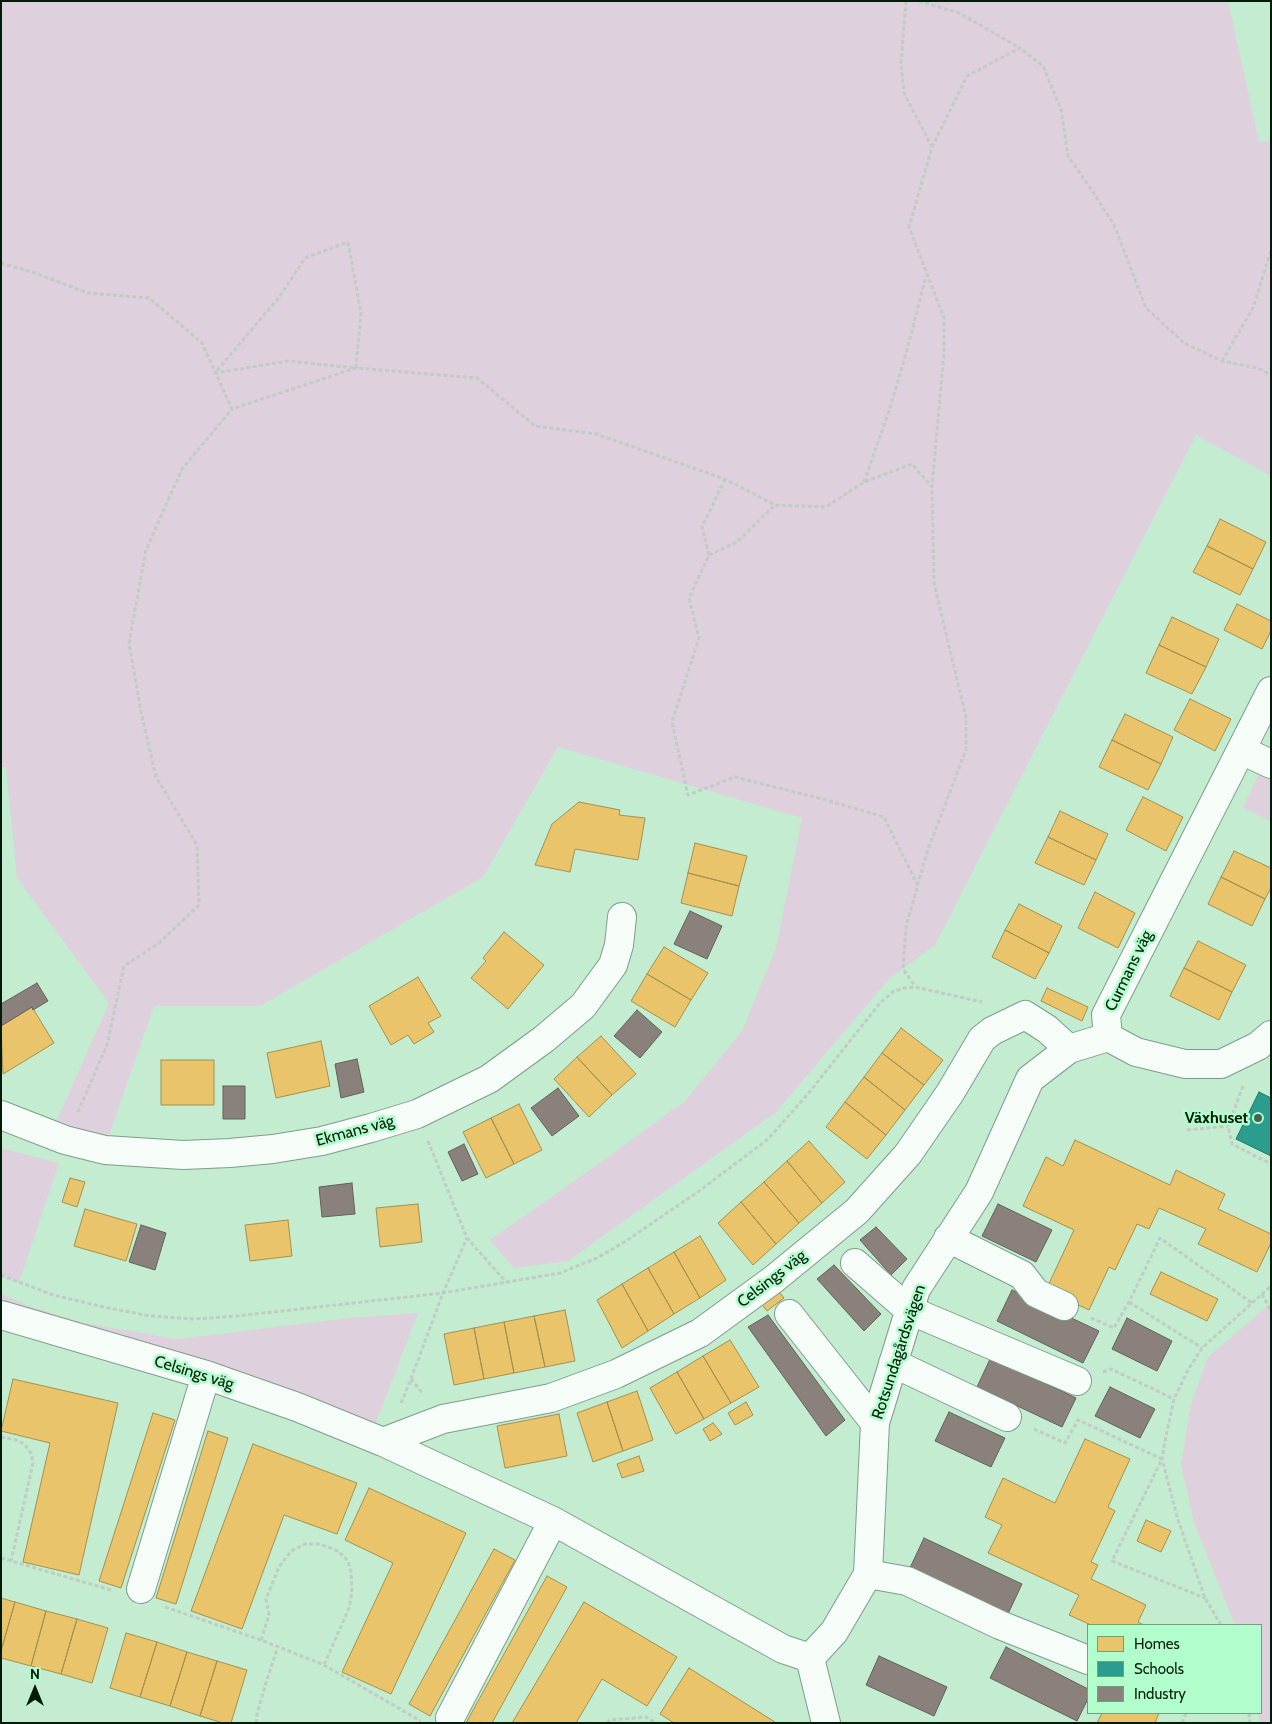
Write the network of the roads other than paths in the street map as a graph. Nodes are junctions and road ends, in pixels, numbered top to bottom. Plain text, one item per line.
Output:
1 (1271, 691) edge
2 (1241, 750) junction
3 (1271, 764) edge
4 (622, 917) dead end
5 (1108, 1037) junction
6 (1264, 1041) edge
7 (1069, 1049) junction
8 (1, 1115) edge
9 (948, 1238) junction
10 (855, 1263) dead end
11 (1064, 1306) road end
12 (909, 1310) junction
13 (789, 1314) dead end
14 (1, 1315) edge
15 (893, 1363) junction
16 (206, 1375) junction
17 (1077, 1381) road end
18 (1007, 1417) road end
19 (875, 1422) junction
20 (383, 1442) junction
21 (553, 1522) junction
22 (868, 1574) junction
23 (139, 1595) road end
24 (810, 1658) junction
25 (1087, 1660) edge
26 (450, 1718) dead end
27 (826, 1723) edge

1 - 2 street, Curmans väg
2 - 3 street
2 - 5 street, Curmans väg
4 - 8 street, Ekmans väg
5 - 6 street
5 - 7 street
7 - 9 street, Rotsundagårdsvägen
7 - 20 street, Celsings väg
9 - 11 street
9 - 12 street, Rotsundagårdsvägen
10 - 12 street
12 - 15 street, Rotsundagårdsvägen
12 - 17 street
13 - 19 street
14 - 16 street, Celsings väg
15 - 18 street
15 - 19 street, Rotsundagårdsvägen
16 - 20 street, Celsings väg
16 - 23 street
19 - 22 street, Rotsundagårdsvägen
20 - 21 street, Celsings väg
21 - 24 street, Celsings väg
21 - 26 street
22 - 24 street, Rotsundagårdsvägen
22 - 25 street
24 - 27 street

